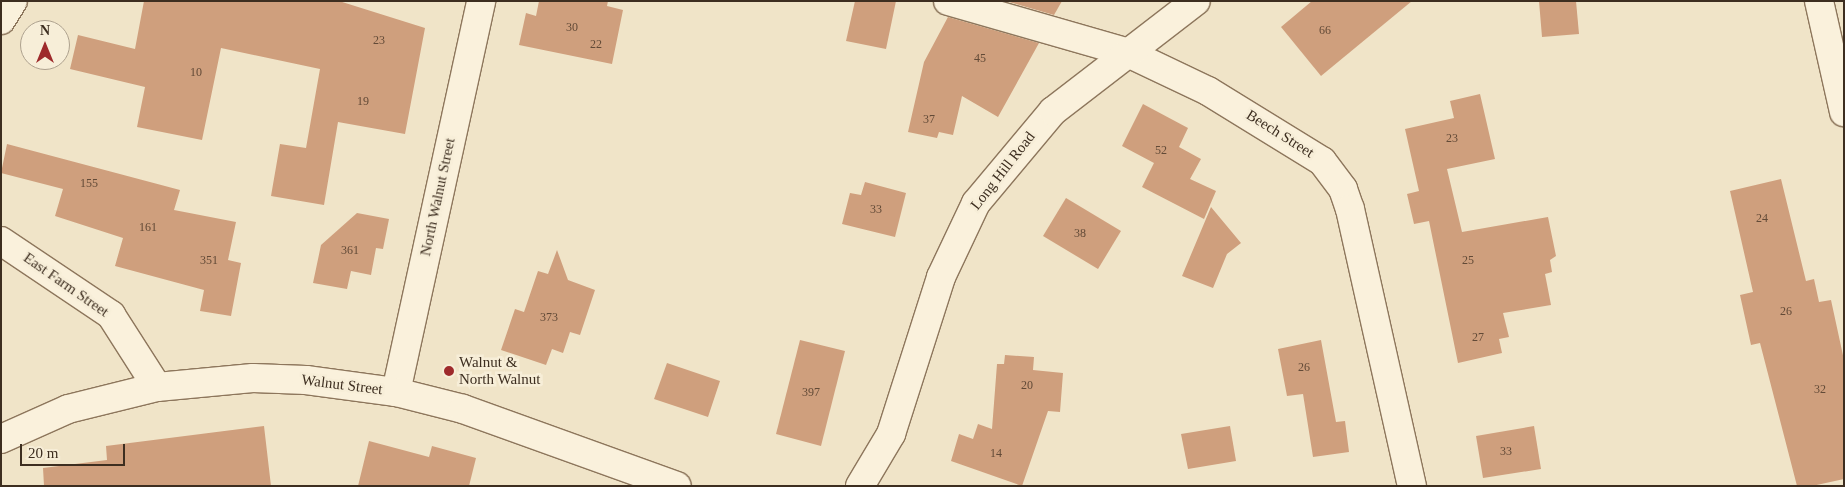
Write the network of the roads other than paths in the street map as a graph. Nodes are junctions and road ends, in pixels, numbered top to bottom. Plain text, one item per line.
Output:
1 (14, 1) edge
2 (481, 1) edge
3 (948, 1) edge
4 (1196, 1) edge
5 (1819, 1) edge
6 (1, 20) edge
7 (1126, 52) junction
8 (1844, 112) edge
9 (1, 240) edge
10 (157, 386) junction
11 (396, 392) junction
12 (1, 439) edge
13 (678, 486) edge
14 (860, 486) edge
15 (1412, 486) edge

1 - 6 main road
2 - 11 main road, North Walnut Street
3 - 7 main road, Beech Street
4 - 7 main road, Long Hill Road
5 - 8 main road
7 - 14 main road, Long Hill Road
7 - 15 main road, Beech Street
9 - 10 main road, East Farm Street
10 - 11 main road, Walnut Street
10 - 12 main road, Walnut Street
11 - 13 main road, Walnut Street

